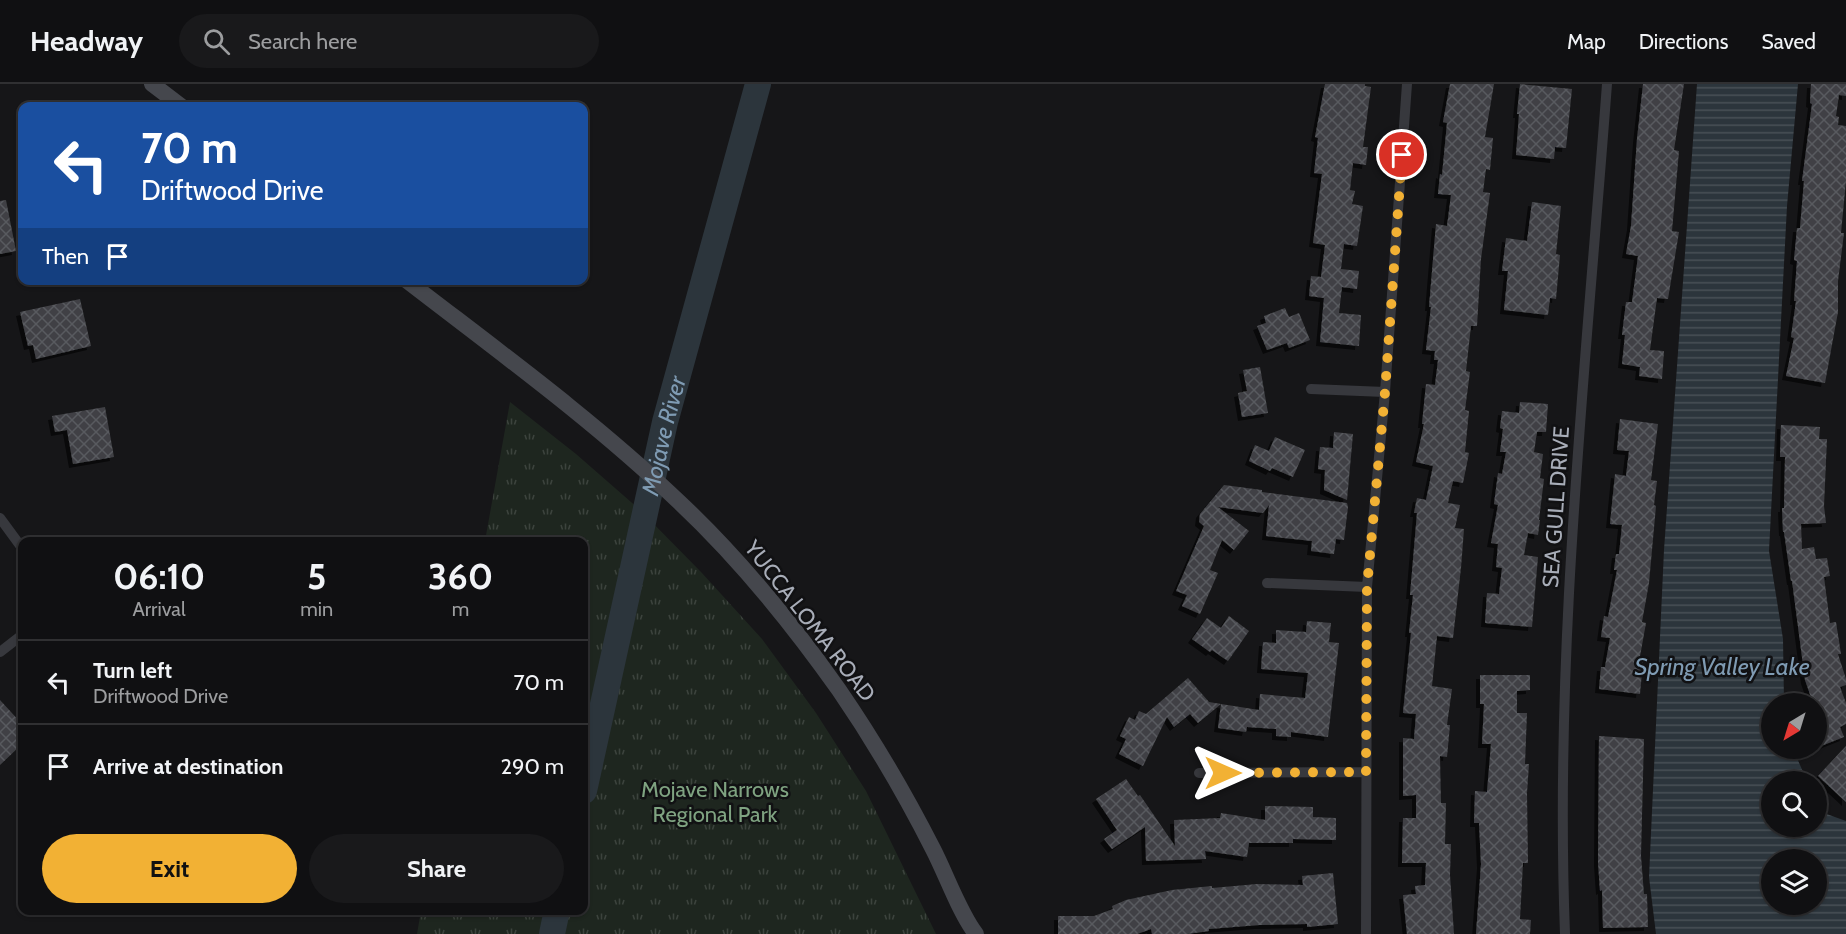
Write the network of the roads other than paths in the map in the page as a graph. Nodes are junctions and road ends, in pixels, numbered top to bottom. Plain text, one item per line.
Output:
1 (152, 84) edge
2 (1407, 84) edge
3 (1607, 84) edge
4 (176, 102) edge
5 (412, 285) edge
6 (1311, 389) dead end
7 (1385, 392) junction
8 (0, 518) edge
9 (18, 543) edge
10 (1267, 583) dead end
11 (1367, 587) junction
12 (18, 638) edge
13 (0, 652) edge
14 (1366, 772) junction
15 (1199, 773) dead end
16 (974, 932) edge
17 (1366, 934) edge
18 (1565, 934) edge

1 - 4 main road
2 - 7 street
3 - 18 street, SEA GULL DRIVE
5 - 16 main road, YUCCA LOMA ROAD
6 - 7 street
7 - 11 street
8 - 9 street
10 - 11 street
11 - 14 street
12 - 13 street
14 - 15 street
14 - 17 street

